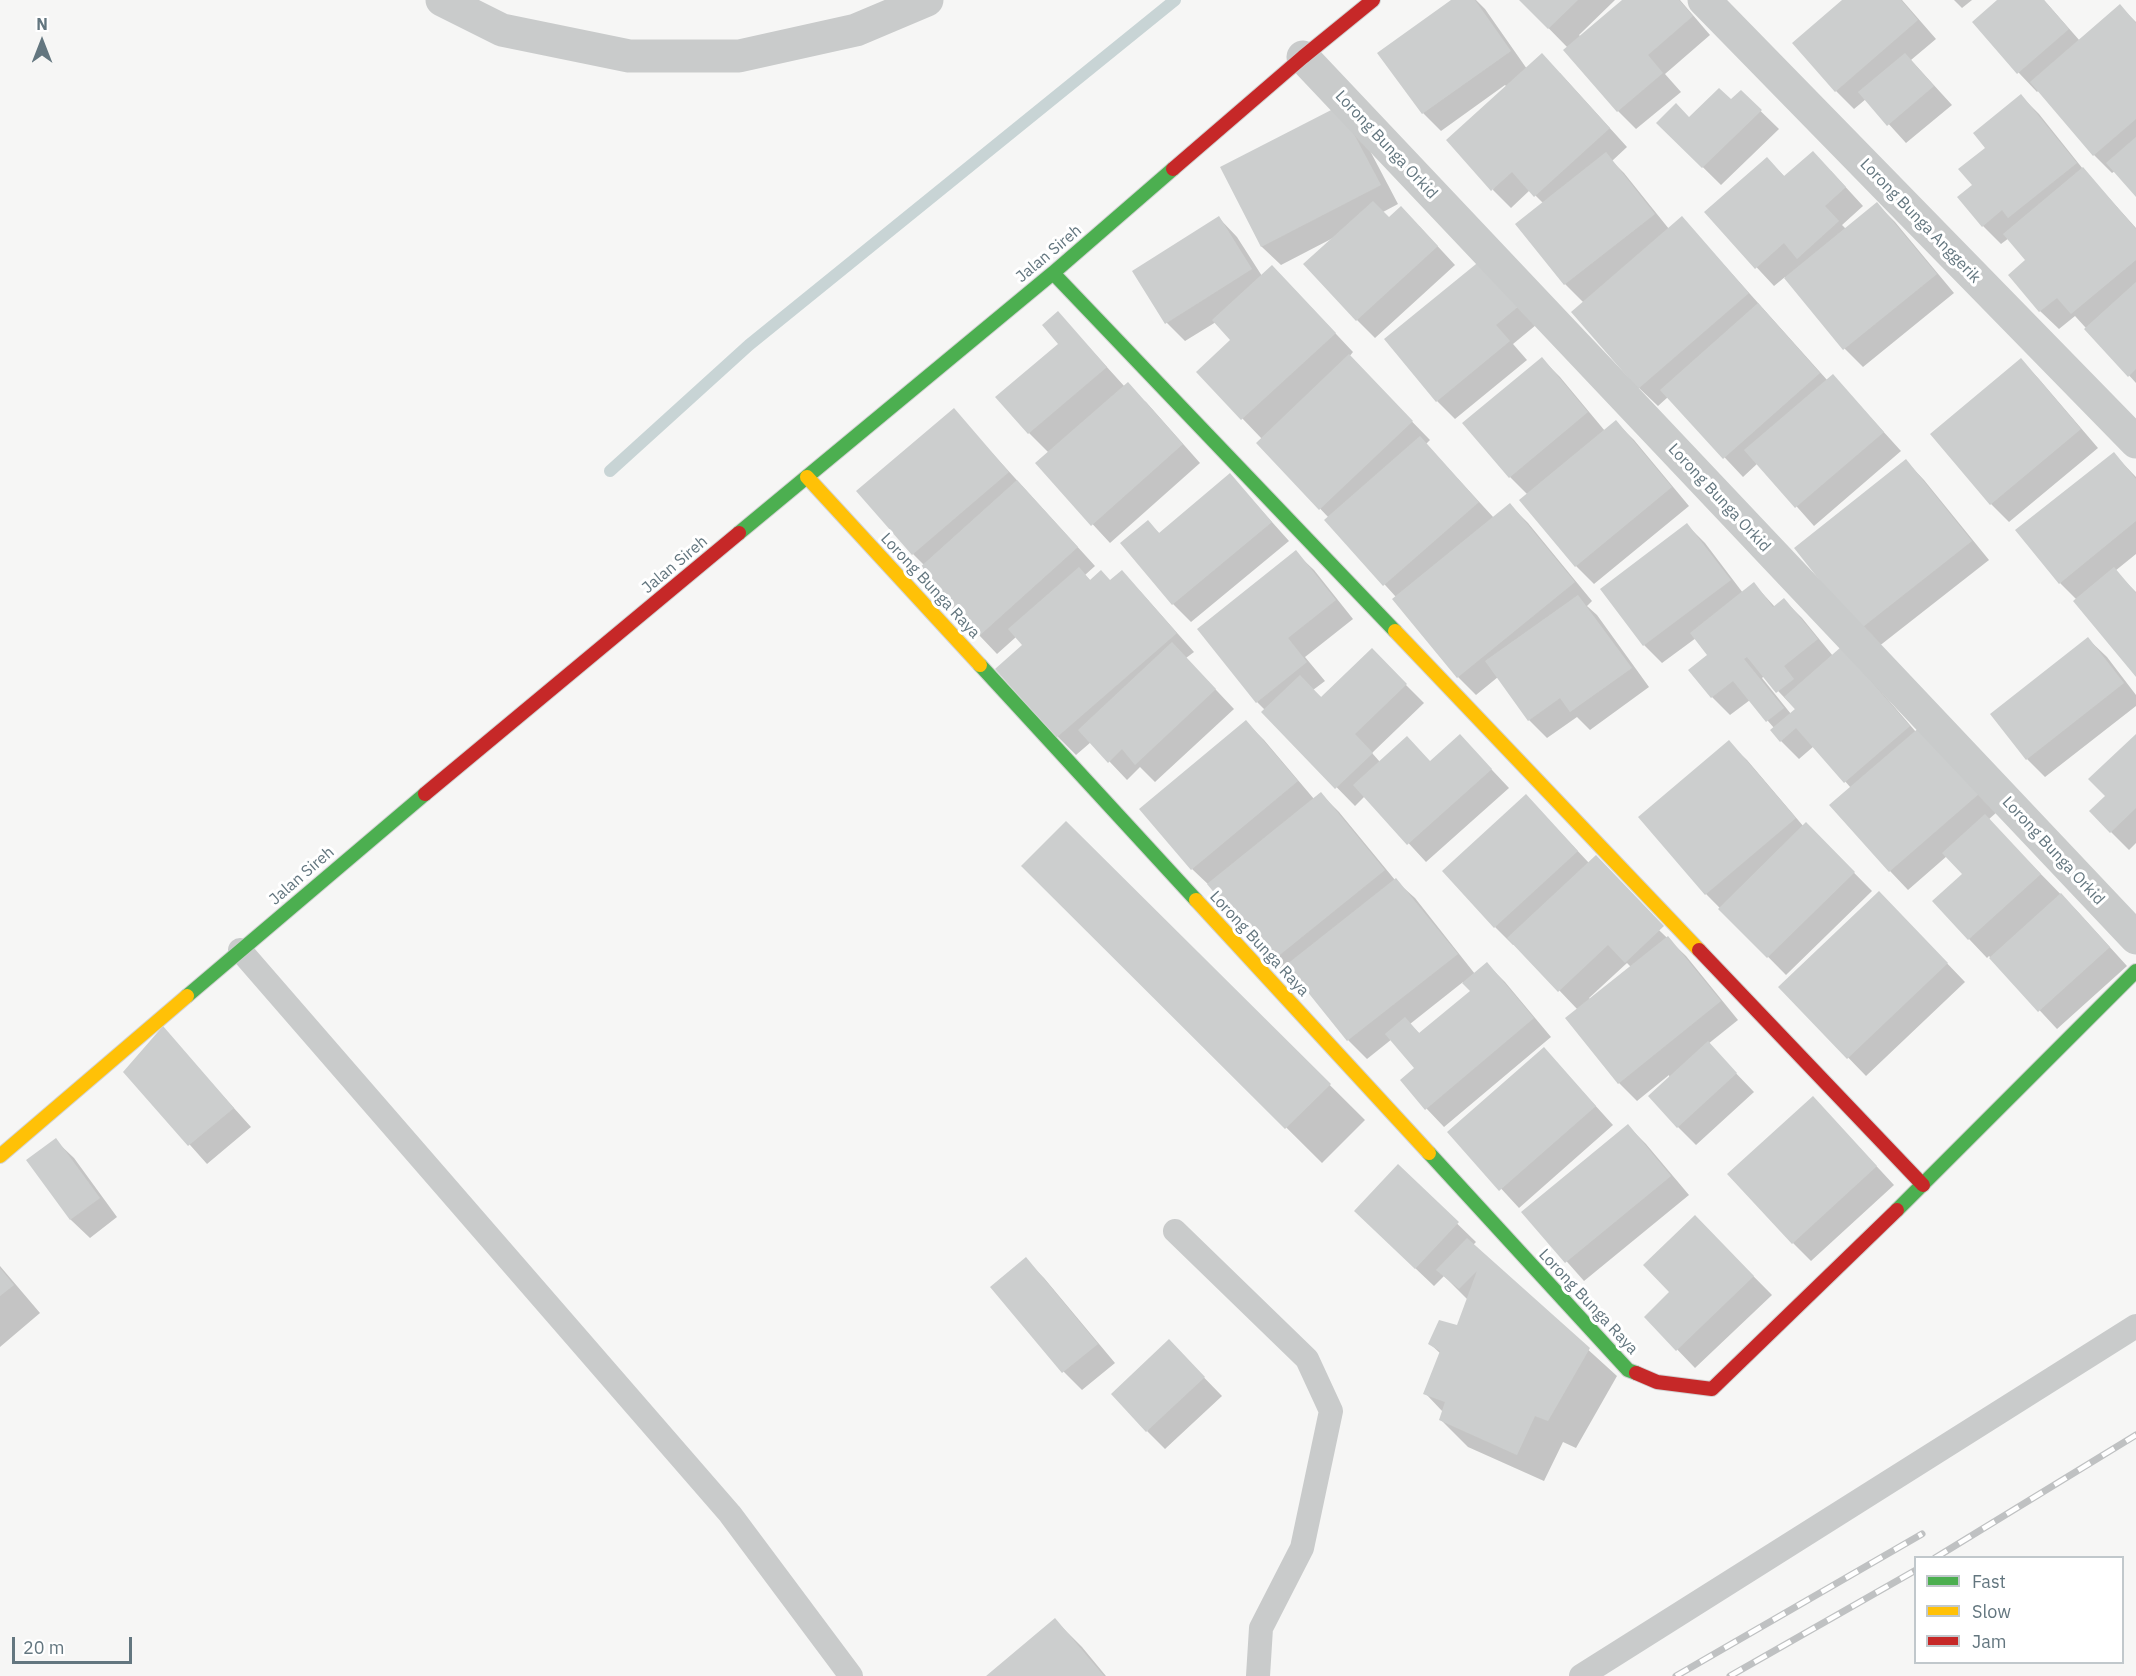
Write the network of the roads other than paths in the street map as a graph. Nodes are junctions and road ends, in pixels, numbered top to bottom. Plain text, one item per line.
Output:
1 (442, 0) edge
2 (927, 0) edge
3 (1373, 0) edge
4 (1704, 0) edge
5 (1303, 57) junction
6 (1053, 273) junction
7 (2136, 442) edge
8 (807, 477) junction
9 (2136, 938) edge
10 (240, 950) junction
11 (2136, 971) edge
12 (0, 1156) edge
13 (1923, 1185) junction
14 (1175, 1231) dead end
15 (2136, 1326) edge
16 (851, 1676) edge
17 (1258, 1676) edge
18 (1581, 1676) edge

1 - 2 street
3 - 5 street, Jalan Sireh
4 - 7 street, Lorong Bunga Anggerik
5 - 6 street, Jalan Sireh
5 - 9 street, Lorong Bunga Orkid
6 - 8 street, Jalan Sireh
6 - 13 street
8 - 10 street, Jalan Sireh
8 - 13 street, Lorong Bunga Raya
10 - 12 street, Jalan Sireh
10 - 16 lane
11 - 13 street
14 - 17 lane
15 - 18 lane

